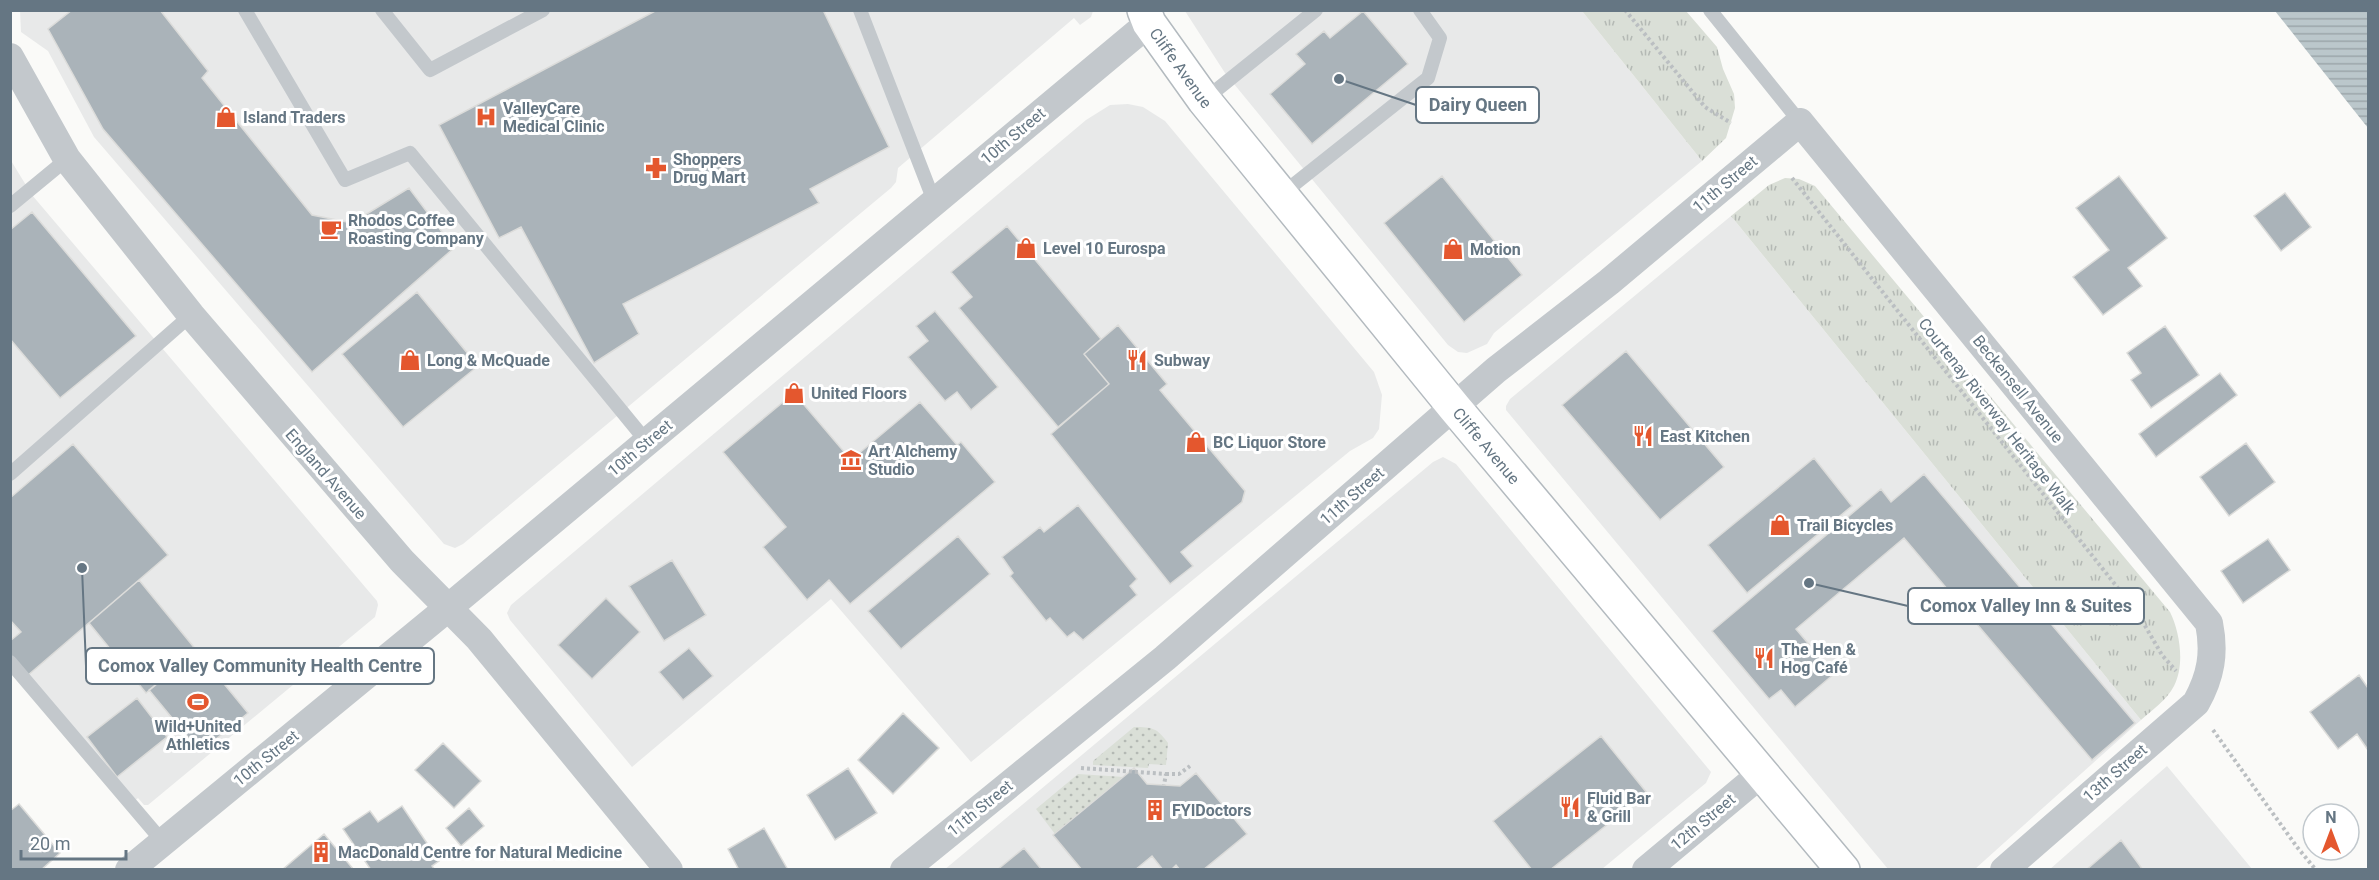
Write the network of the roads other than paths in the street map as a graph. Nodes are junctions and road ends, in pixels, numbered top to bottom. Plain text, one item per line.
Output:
1 (245, 10) edge
2 (382, 10) edge
3 (543, 10) edge
4 (860, 10) edge
5 (1316, 10) edge
6 (1420, 10) edge
7 (1710, 10) edge
8 (1146, 17) edge
9 (10, 57) edge
10 (1204, 100) junction
11 (1800, 122) junction
12 (67, 159) junction
13 (1282, 194) junction
14 (934, 201) junction
15 (10, 206) edge
16 (191, 315) junction
17 (1454, 407) junction
18 (647, 442) junction
19 (10, 474) edge
20 (448, 608) junction
21 (10, 662) edge
22 (2212, 665) joint
23 (1761, 774) junction
24 (164, 842) junction
25 (129, 870) edge
26 (669, 870) edge
27 (904, 870) edge
28 (1646, 870) edge
29 (1843, 870) edge
30 (2004, 870) edge

1 - 18 lane
2 - 3 lane
4 - 14 lane
5 - 10 lane
6 - 13 lane
7 - 11 lane
8 - 10 main road, Cliffe Avenue
8 - 14 street, 10th Street
9 - 12 street, England Avenue
10 - 13 main road, Cliffe Avenue
11 - 17 street, 11th Street
11 - 22 street, Beckensell Avenue
12 - 15 lane
12 - 16 street, England Avenue
13 - 17 main road, Cliffe Avenue
14 - 18 street, 10th Street
16 - 19 lane
16 - 20 street, England Avenue
17 - 23 main road, Cliffe Avenue
17 - 27 street, 11th Street
18 - 20 street, 10th Street
20 - 24 street, 10th Street
20 - 26 street, England Avenue
21 - 24 lane
22 - 30 street, 13th Street
23 - 28 street, 12th Street
23 - 29 main road, Cliffe Avenue
24 - 25 street, 10th Street

